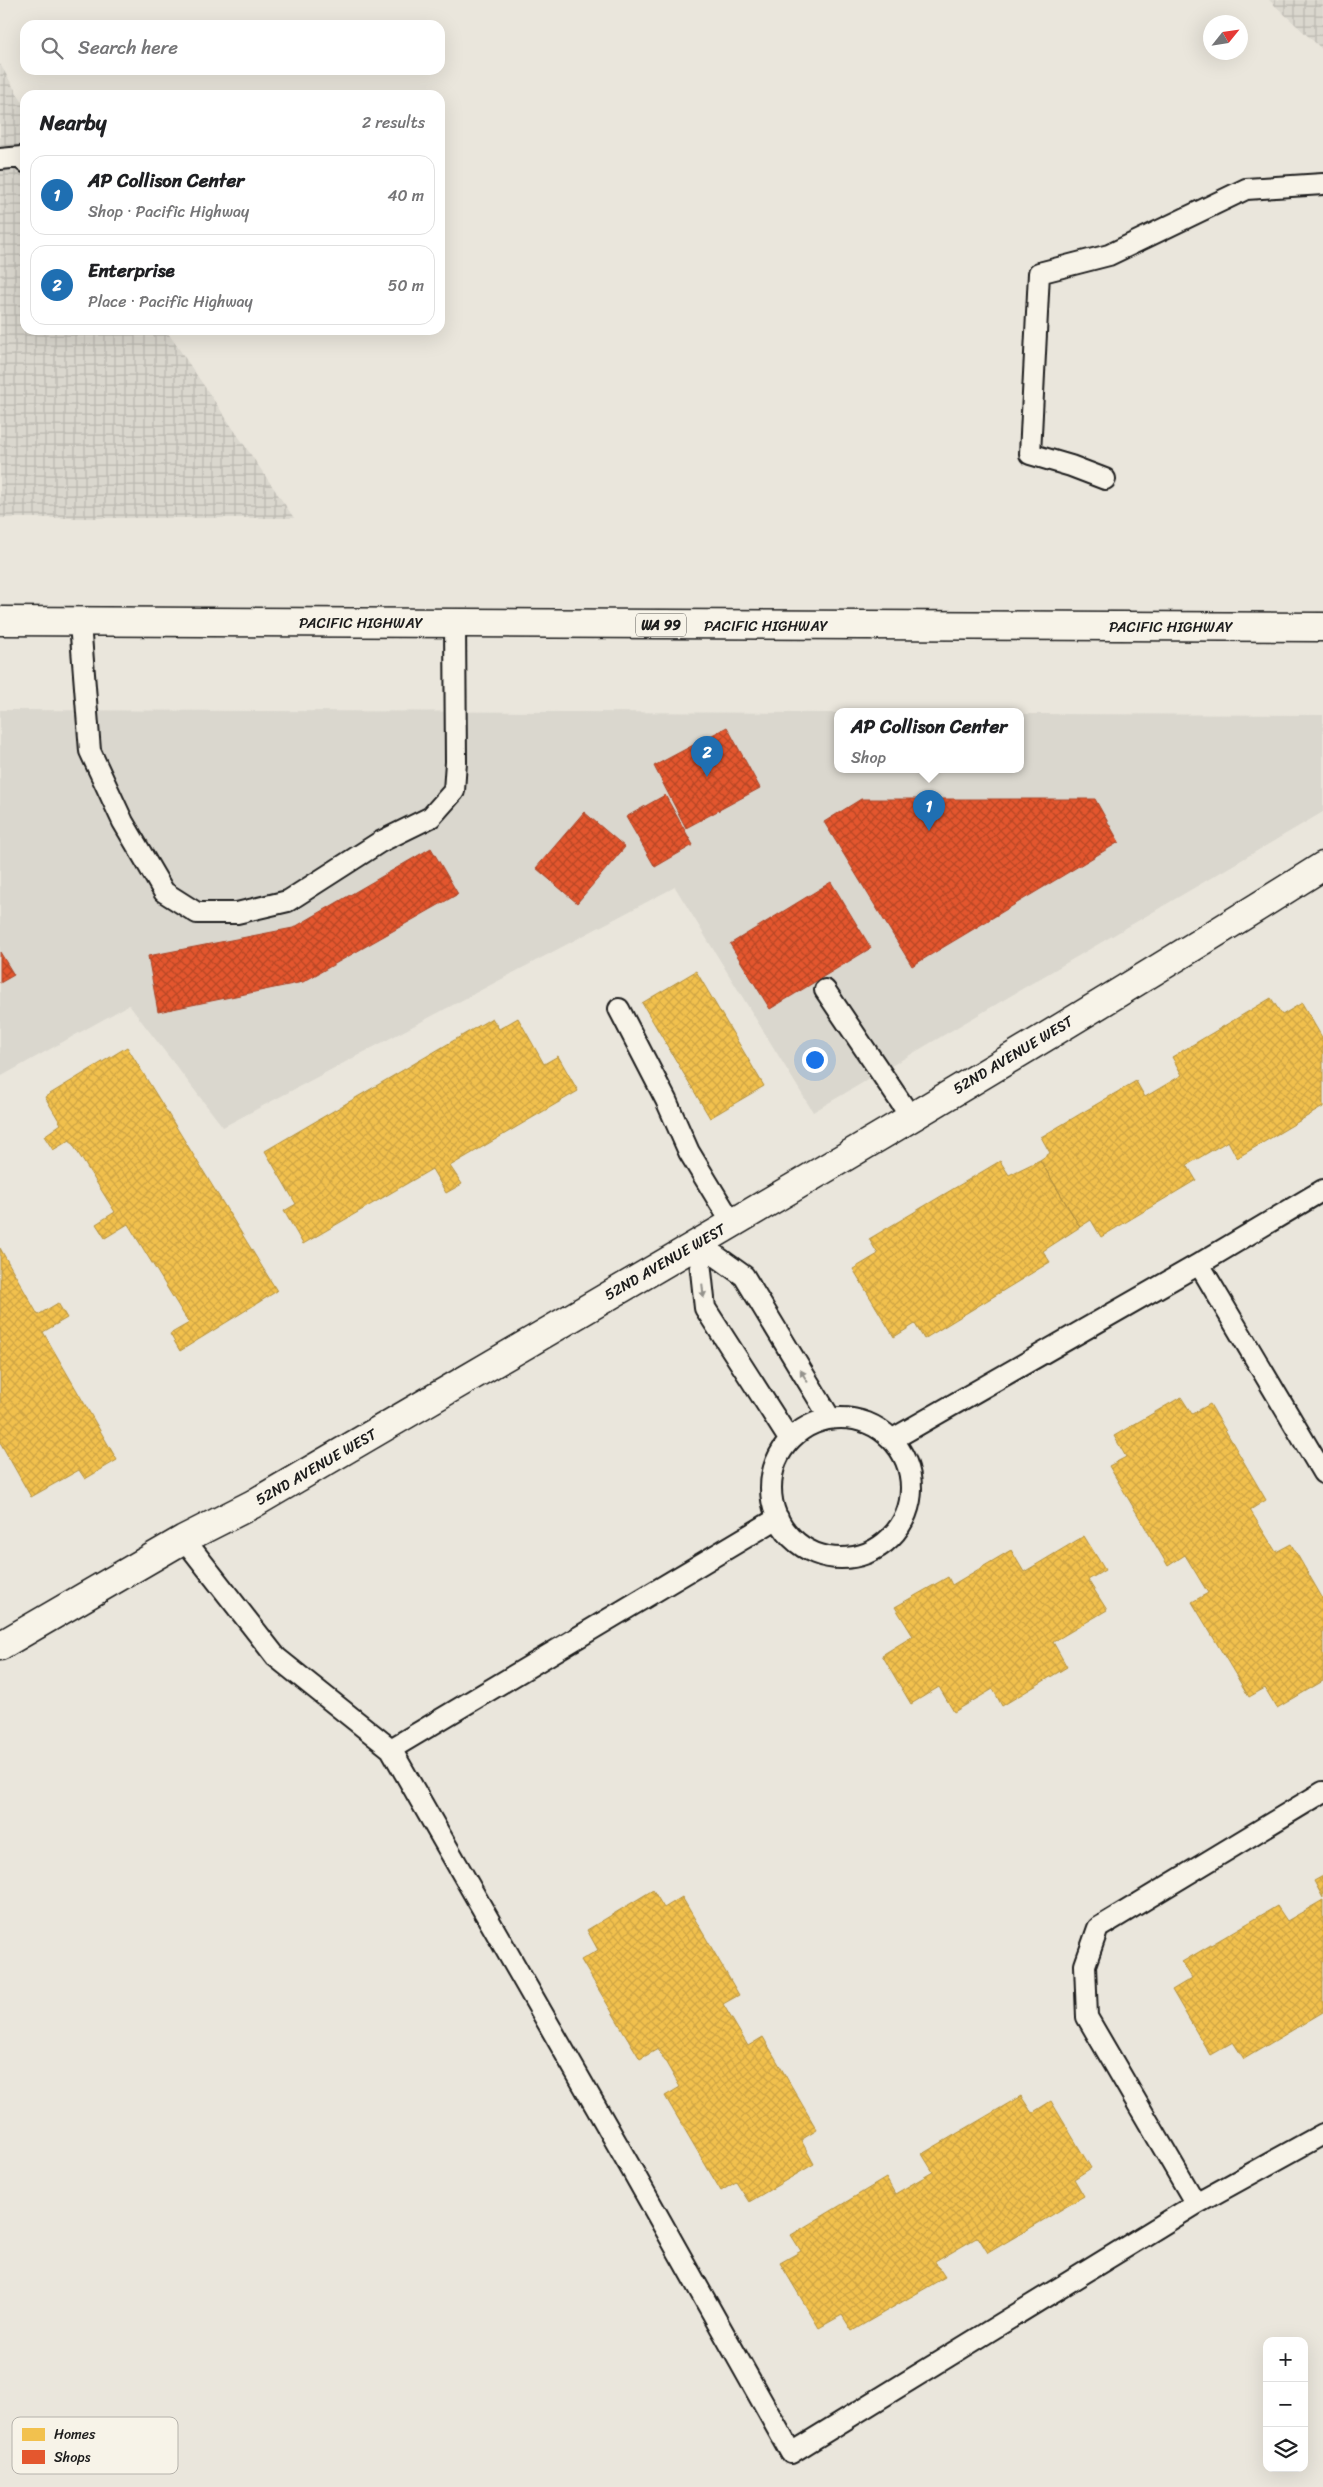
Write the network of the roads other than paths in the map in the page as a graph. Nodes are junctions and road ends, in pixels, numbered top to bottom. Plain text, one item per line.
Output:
1 (20, 157) edge
2 (0, 159) edge
3 (1323, 184) edge
4 (1104, 479) dead end
5 (0, 621) edge
6 (80, 622) junction
7 (455, 623) junction
8 (1323, 627) edge
9 (1323, 866) edge
10 (825, 990) dead end
11 (619, 1009) dead end
12 (910, 1116) junction
13 (1323, 1190) edge
14 (732, 1223) junction
15 (698, 1243) junction
16 (1199, 1264) junction
17 (830, 1418) junction
18 (789, 1439) junction
19 (893, 1439) junction
20 (1323, 1473) edge
21 (778, 1518) junction
22 (184, 1539) junction
23 (0, 1646) edge
24 (391, 1749) junction
25 (1323, 1792) edge
26 (1323, 2134) edge
27 (1196, 2204) junction

1 - 2 lane
3 - 4 lane
5 - 6 main road, PACIFIC HIGHWAY / WA 99
6 - 7 main road, PACIFIC HIGHWAY / WA 99
6 - 7 lane
7 - 8 main road, PACIFIC HIGHWAY / WA 99
9 - 12 main road, 52ND AVENUE WEST
10 - 12 lane
11 - 14 lane
12 - 14 main road, 52ND AVENUE WEST
13 - 16 lane
14 - 15 main road, 52ND AVENUE WEST
17 -> 15 lane
15 -> 18 lane
15 - 22 main road, 52ND AVENUE WEST
16 - 19 lane
16 - 20 lane
17 - 18 lane
17 - 19 lane
18 - 21 lane
19 - 21 lane
21 - 24 lane
22 - 23 main road, 52ND AVENUE WEST
22 - 24 lane
24 - 27 lane
25 - 27 lane
26 - 27 lane

